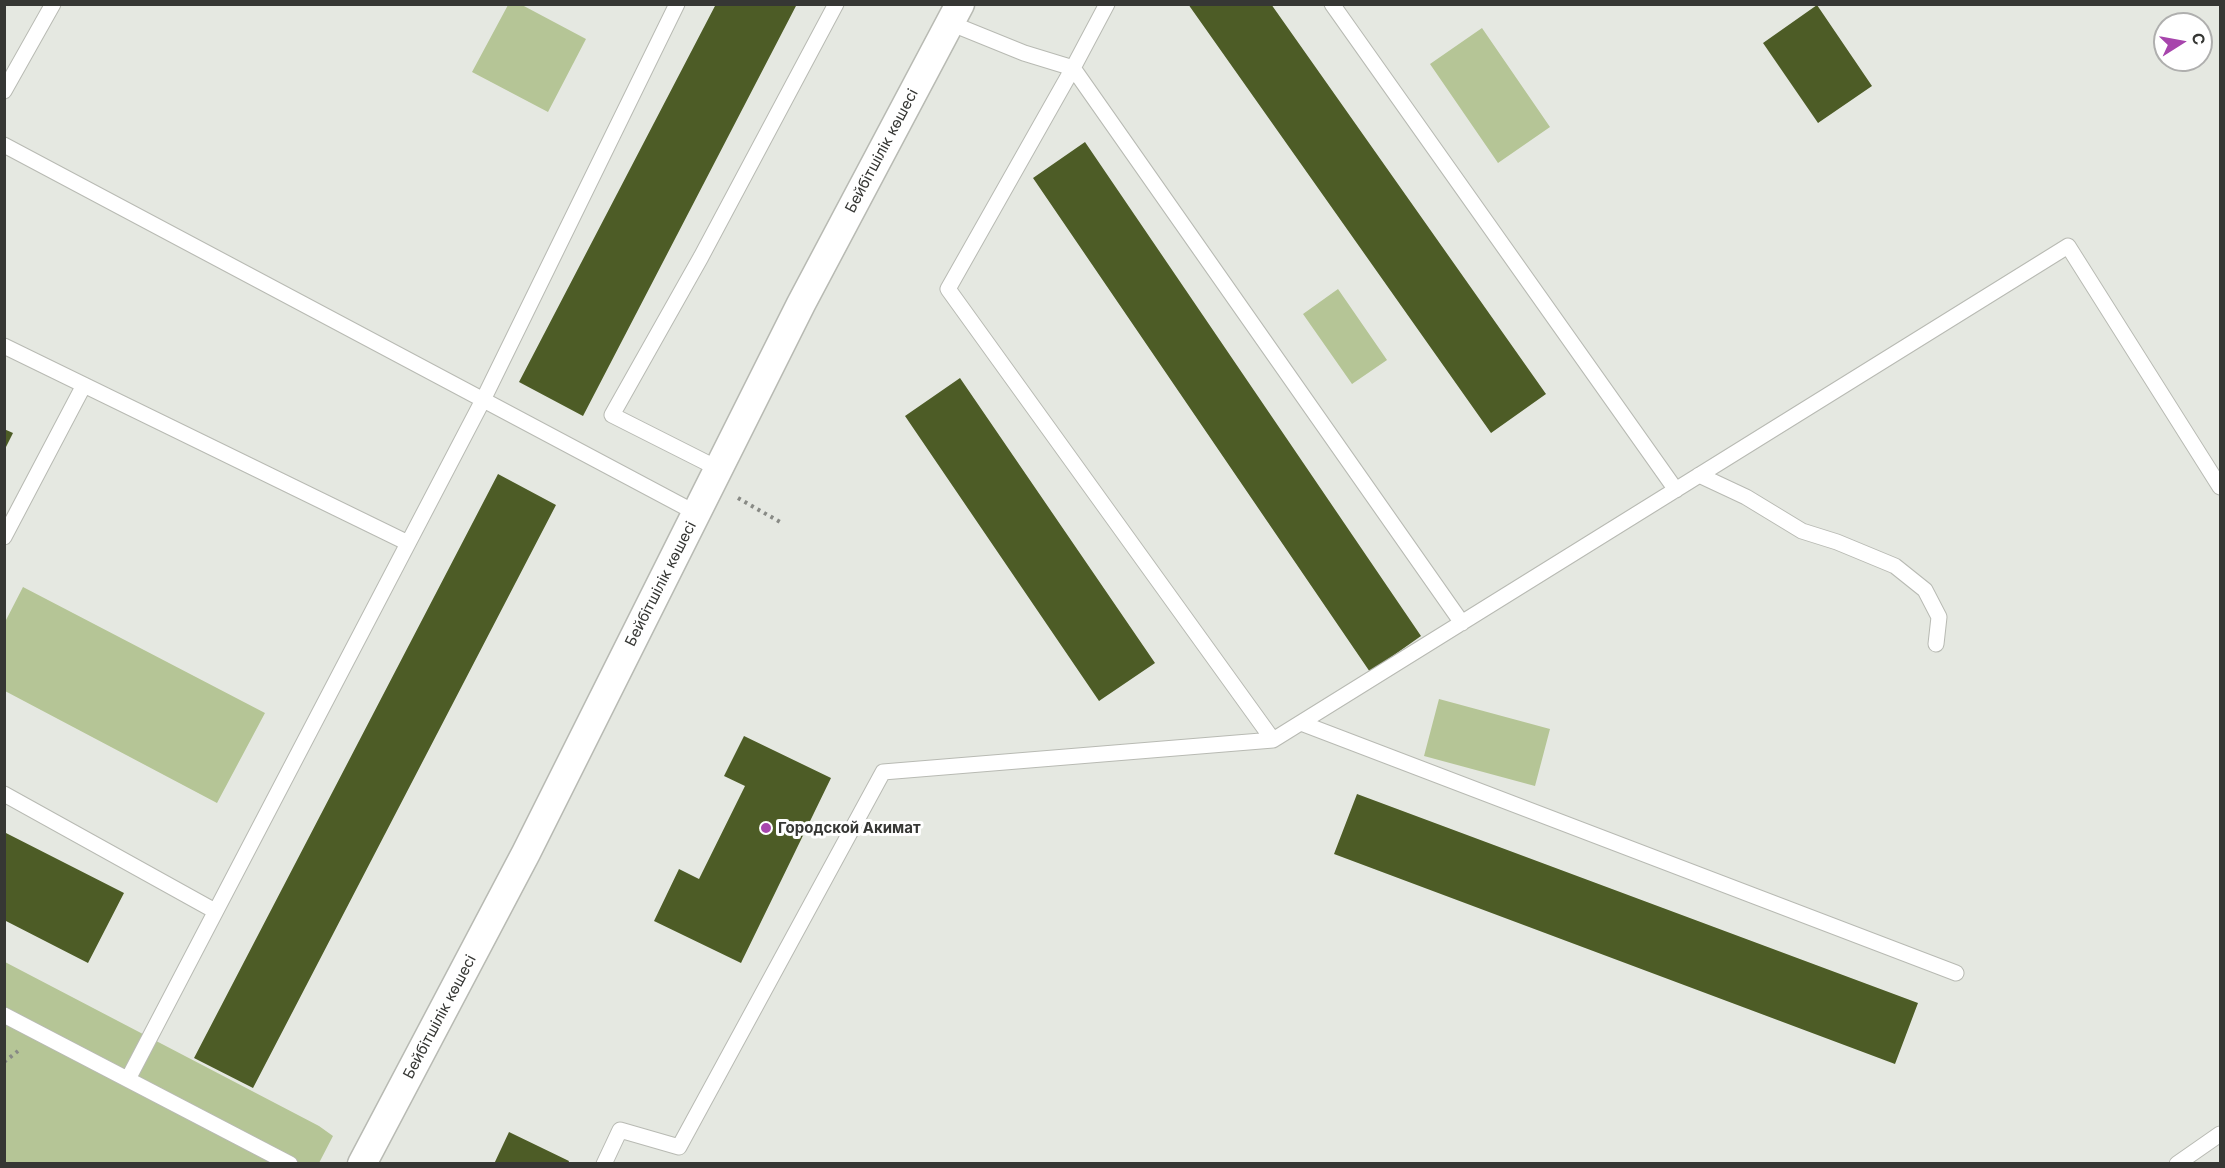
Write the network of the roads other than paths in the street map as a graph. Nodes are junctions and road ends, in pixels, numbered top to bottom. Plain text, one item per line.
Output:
1 (53, 4) edge
2 (677, 4) edge
3 (836, 4) edge
4 (1107, 4) edge
5 (1332, 4) edge
6 (955, 14) edge
7 (1073, 68) junction
8 (4, 91) edge
9 (4, 145) edge
10 (4, 346) edge
11 (84, 385) junction
12 (483, 400) junction
13 (719, 470) junction
14 (1699, 475) junction
15 (2220, 487) edge
16 (1676, 490) junction
17 (696, 513) junction
18 (4, 537) edge
19 (408, 543) junction
20 (1462, 623) junction
21 (1936, 644) dead end
22 (1301, 723) junction
23 (1273, 740) junction
24 (4, 794) edge
25 (215, 911) junction
26 (1956, 973) dead end
27 (4, 1015) edge
28 (128, 1079) junction
29 (2220, 1134) edge
30 (290, 1164) edge
31 (362, 1164) edge
32 (604, 1164) edge
33 (2177, 1164) edge

1 - 8 lane
2 - 12 lane
3 - 13 lane
4 - 7 lane
5 - 16 lane
6 - 7 lane
6 - 13 street, Бейбітшілік көшесі
7 - 20 lane
7 - 23 lane
9 - 12 lane
10 - 11 lane
11 - 18 lane
11 - 19 lane
12 - 17 lane
12 - 19 lane
13 - 17 street, Бейбітшілік көшесі
14 - 15 lane
14 - 16 lane
14 - 21 lane
16 - 20 lane
17 - 31 street, Бейбітшілік көшесі
19 - 25 lane
20 - 22 lane
22 - 23 lane
22 - 26 lane
23 - 32 lane
24 - 25 lane
25 - 28 lane
27 - 28 lane
28 - 30 lane
29 - 33 lane

